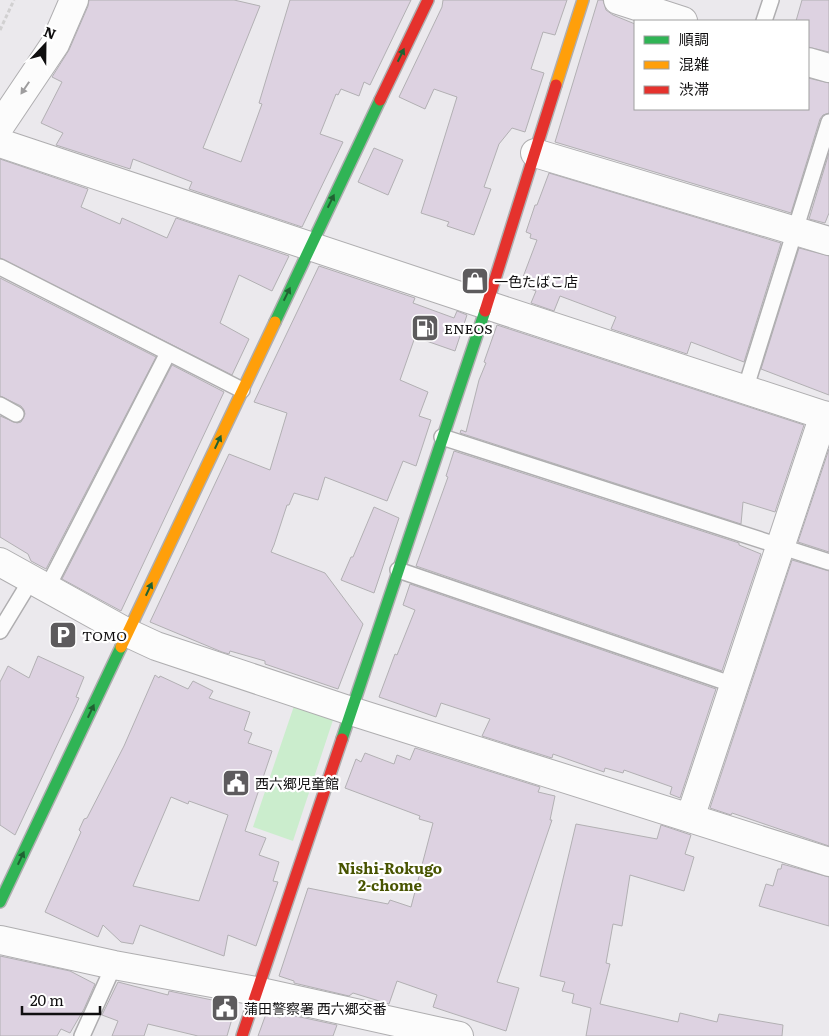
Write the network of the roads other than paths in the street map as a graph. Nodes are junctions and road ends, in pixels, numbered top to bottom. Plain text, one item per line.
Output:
1 (74, 0) edge
2 (428, 0) edge
3 (583, 0) edge
4 (618, 0) edge
5 (771, 0) edge
6 (680, 20) edge
7 (764, 20) edge
8 (809, 62) edge
9 (829, 68) edge
10 (829, 122) edge
11 (0, 126) edge
12 (0, 143) edge
13 (535, 153) junction
14 (795, 230) junction
15 (829, 241) edge
16 (310, 245) junction
17 (0, 267) edge
18 (488, 305) junction
19 (168, 352) junction
20 (242, 390) junction
21 (745, 390) junction
22 (0, 405) edge
23 (16, 414) dead end
24 (827, 416) edge
25 (442, 437) junction
26 (780, 546) junction
27 (0, 562) edge
28 (829, 562) edge
29 (398, 570) junction
30 (39, 584) junction
31 (0, 631) edge
32 (128, 633) junction
33 (734, 684) junction
34 (351, 711) junction
35 (690, 818) junction
36 (829, 862) edge
37 (0, 902) edge
38 (0, 940) edge
39 (114, 965) junction
40 (256, 991) junction
41 (82, 1036) edge
42 (242, 1036) edge
43 (459, 1036) edge

1 -> 11 street
16 -> 2 street
3 - 13 street
4 - 6 street
5 - 7 lane
8 - 9 street
10 - 14 lane
12 - 16 street
13 - 14 street
13 - 18 street
14 - 15 street
14 - 21 lane
16 - 18 street
20 -> 16 street
17 - 19 lane
18 - 21 street
18 - 25 street
19 - 20 lane
19 - 30 lane
32 -> 20 street
21 - 24 street
22 - 23 lane
24 - 26 street
25 - 26 lane
25 - 29 street
26 - 28 lane
26 - 33 street
27 - 30 street
29 - 33 lane
29 - 34 street
30 - 31 lane
30 - 32 street
32 - 34 street
37 -> 32 street
33 - 35 street
34 - 35 street
34 - 40 street
35 - 36 street
38 - 39 street
39 - 40 street
39 - 41 lane
40 - 42 street
40 - 43 street

